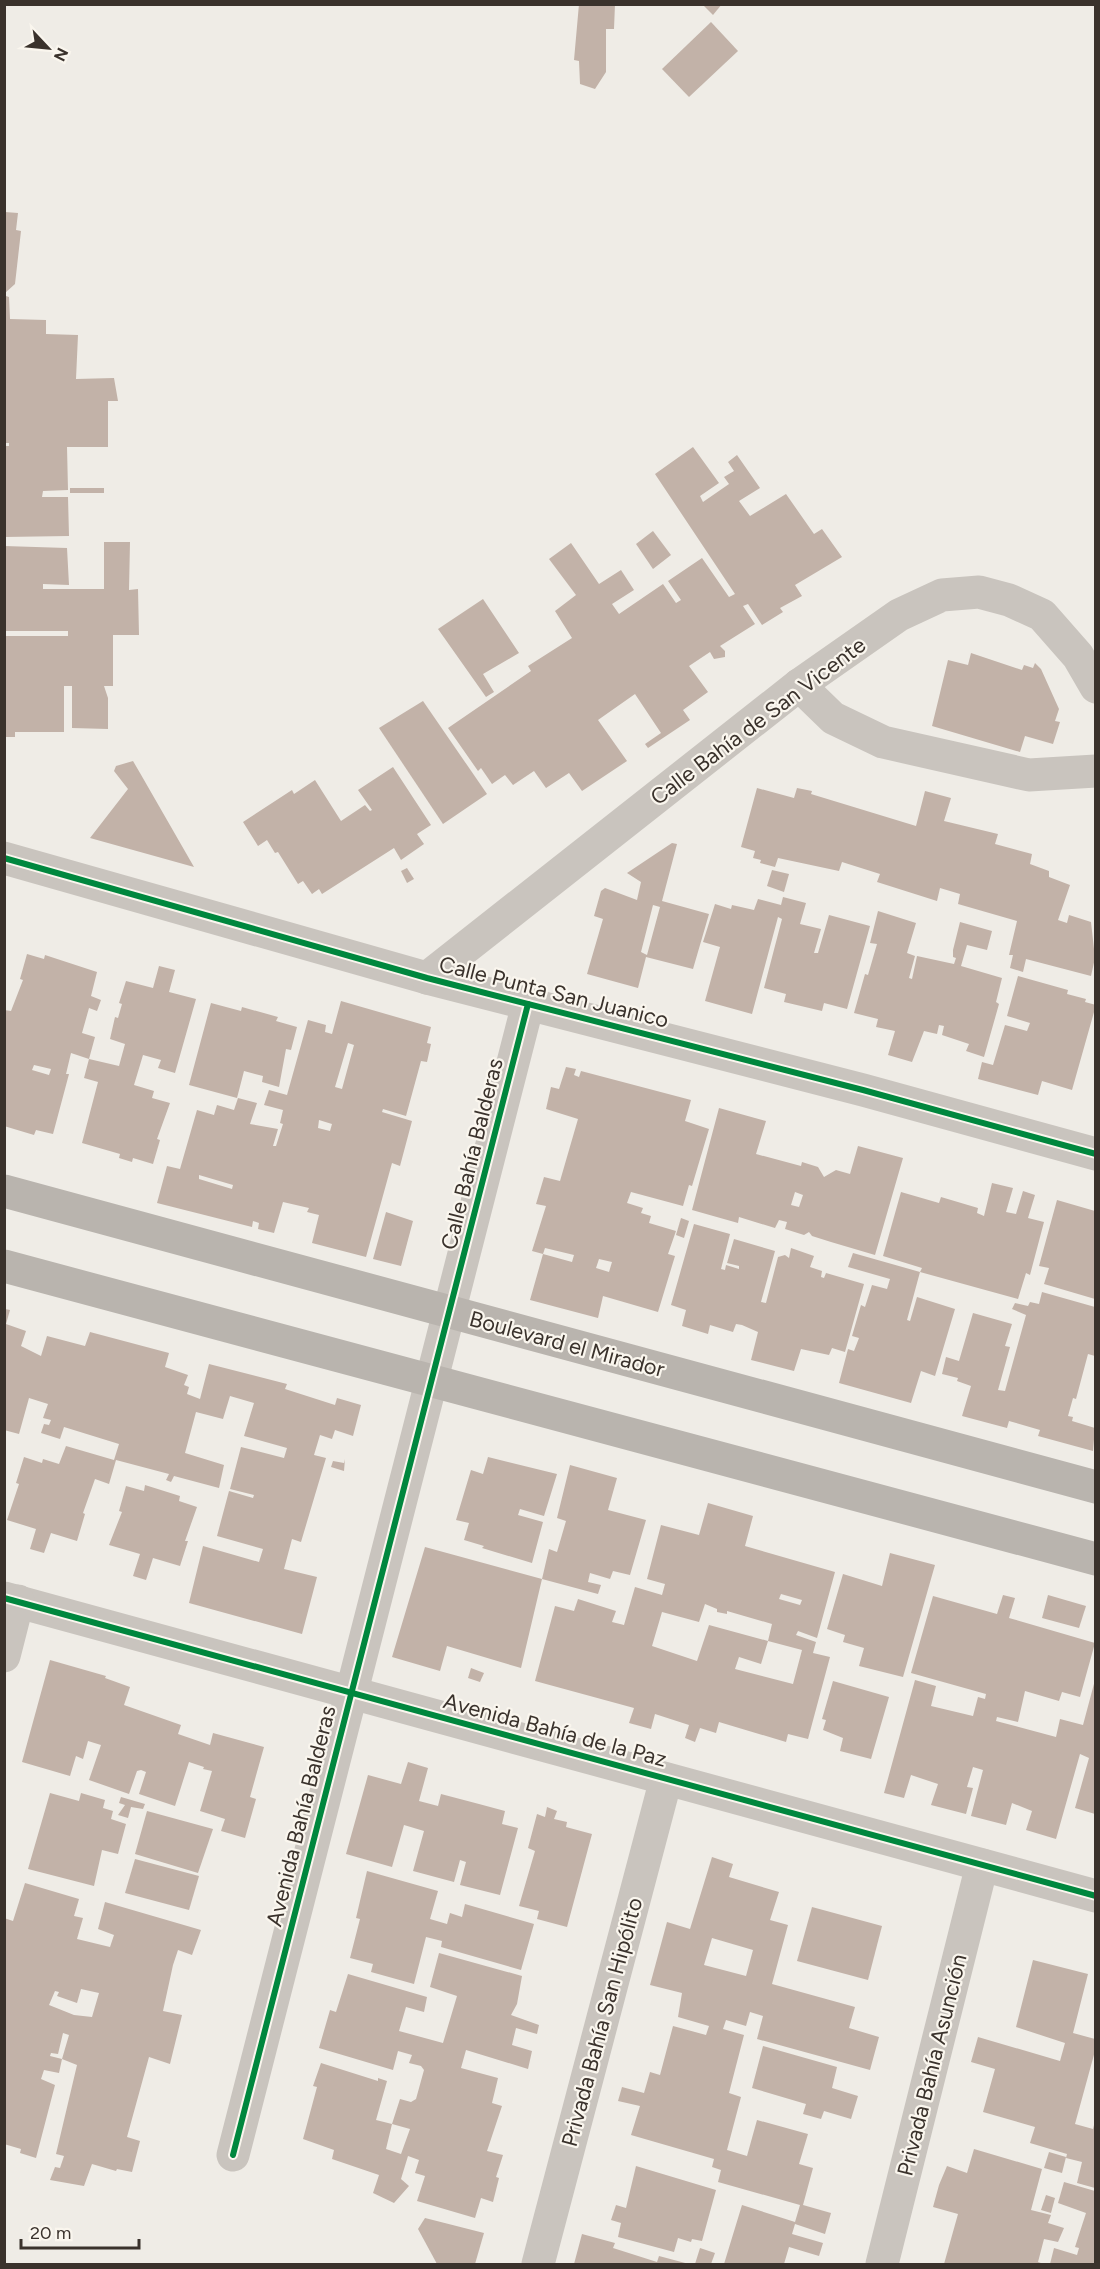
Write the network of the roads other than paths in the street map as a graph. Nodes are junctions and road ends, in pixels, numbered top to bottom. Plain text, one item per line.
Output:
1 (799, 685) junction
2 (1095, 687) edge
3 (1095, 771) edge
4 (4, 858) edge
5 (427, 978) junction
6 (528, 1004) junction
7 (1095, 1154) edge
8 (4, 1191) edge
9 (4, 1266) edge
10 (450, 1312) junction
11 (432, 1382) junction
12 (1095, 1487) edge
13 (1095, 1559) edge
14 (11, 1600) edge
15 (4, 1656) edge
16 (351, 1693) junction
17 (666, 1779) junction
18 (982, 1865) junction
19 (1095, 1896) edge
20 (233, 2155) dead end
21 (538, 2265) edge
22 (882, 2265) edge

1 - 2 street, Calle Bahía de San Vicente
1 - 3 street
1 - 5 street, Calle Bahía de San Vicente
4 - 5 street, Calle Punta San Juanico
5 - 6 street, Calle Punta San Juanico
6 - 7 street, Calle Punta San Juanico
6 - 10 street, Calle Bahía Balderas
8 - 10 main road, Boulevard el Mirador
9 - 11 main road
10 - 11 street, Calle Bahía Balderas
10 - 12 main road, Boulevard el Mirador
11 - 13 main road
11 - 16 street, Avenida Bahía Balderas
14 - 15 street
14 - 16 street, Avenida Bahía de la Paz
16 - 17 street, Avenida Bahía de la Paz
16 - 20 street, Avenida Bahía Balderas
17 - 18 street, Avenida Bahía de la Paz
17 - 21 street, Privada Bahía San Hipólito
18 - 19 street, Avenida Bahía de la Paz
18 - 22 street, Privada Bahía Asunción

